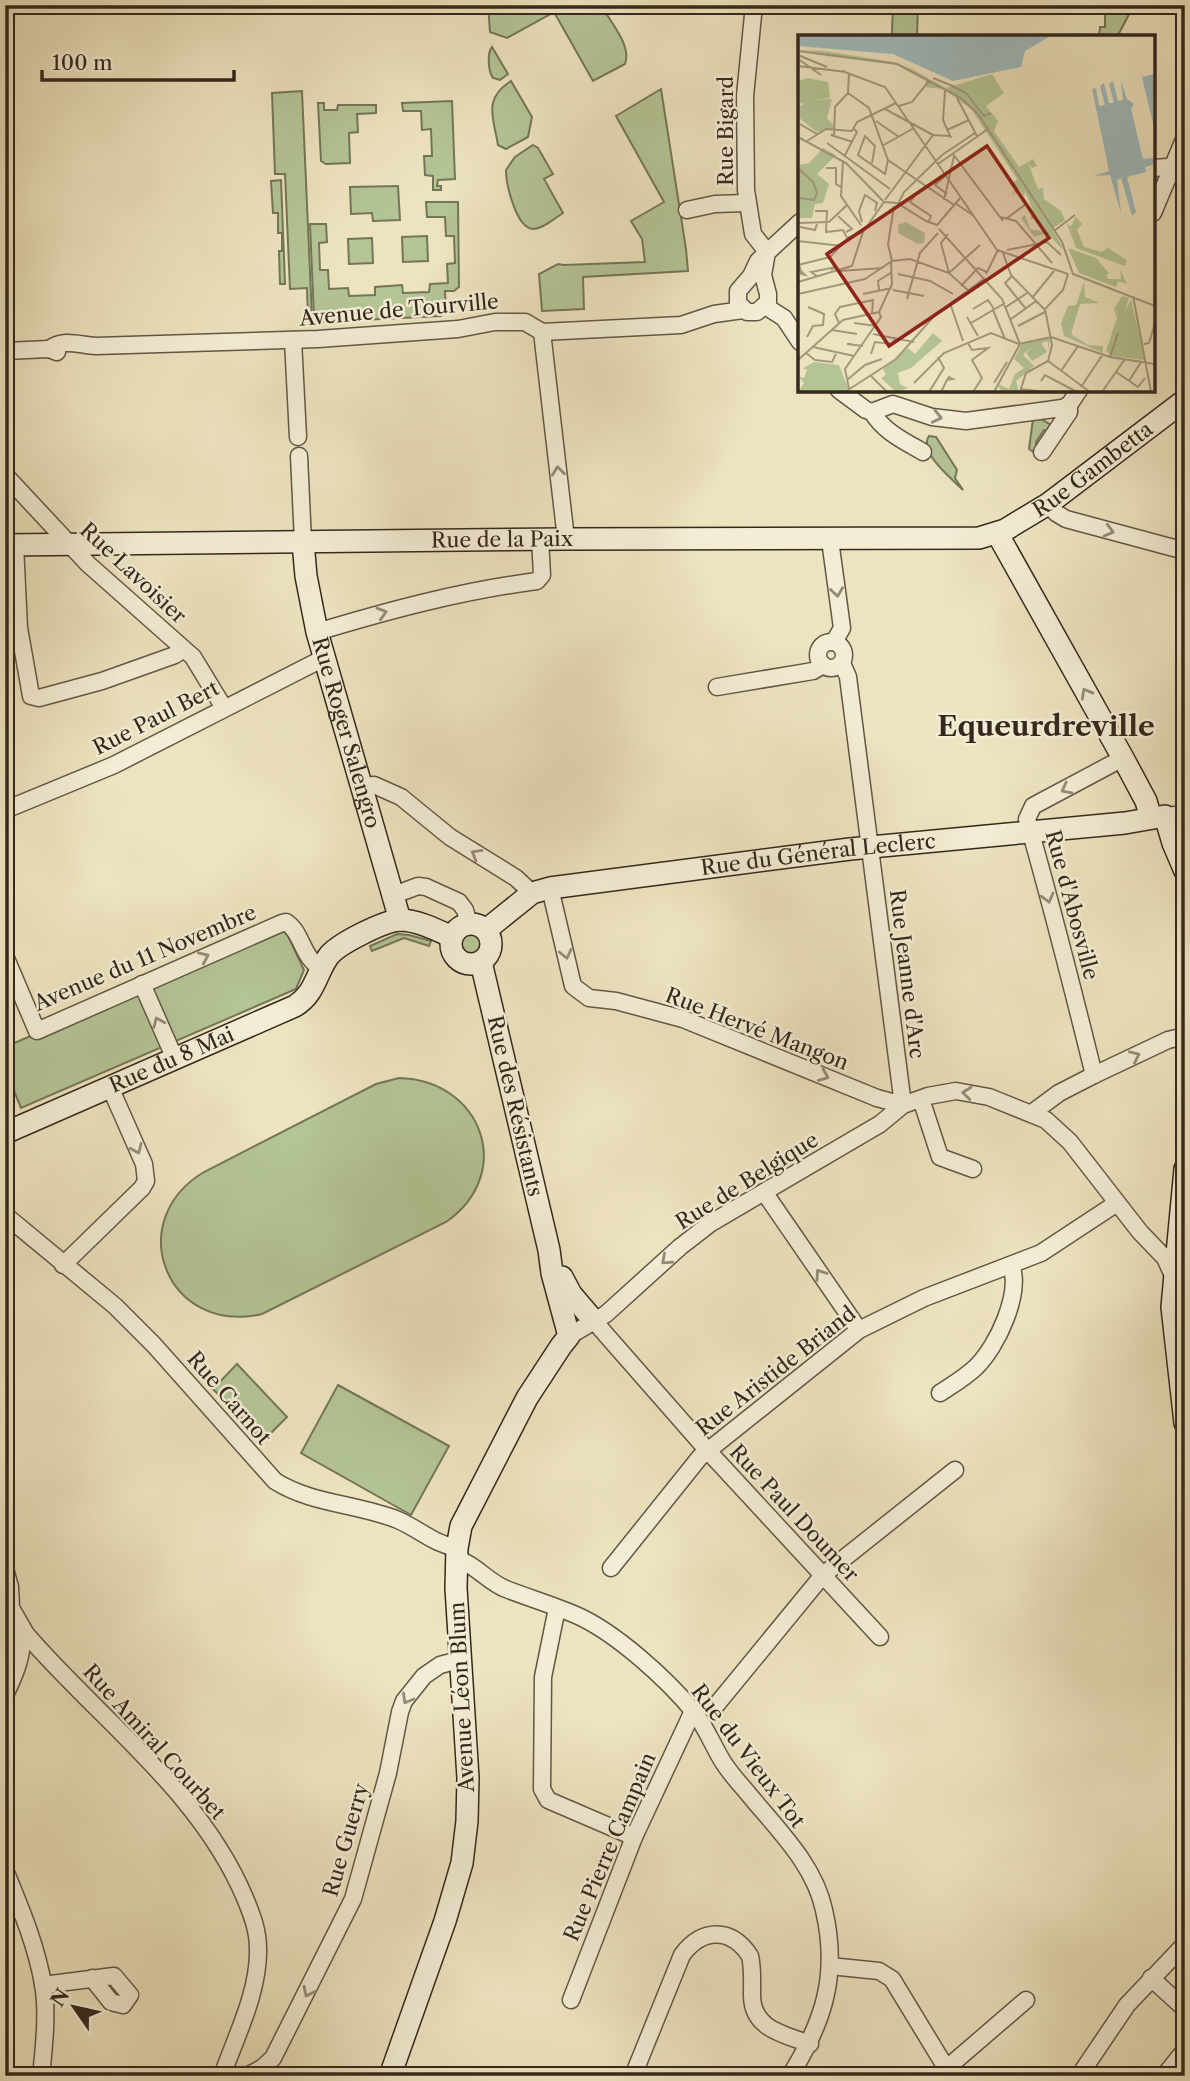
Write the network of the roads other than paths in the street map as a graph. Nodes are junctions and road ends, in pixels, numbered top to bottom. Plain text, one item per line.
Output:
1 (754, 5) edge
2 (1185, 137) edge
3 (1179, 166) edge
4 (1155, 168) edge
5 (747, 203) junction
6 (1155, 209) edge
7 (687, 210) dead end
8 (798, 224) edge
9 (767, 252) junction
10 (747, 282) junction
11 (766, 298) junction
12 (740, 302) junction
13 (542, 332) junction
14 (798, 339) edge
15 (293, 340) junction
16 (5, 351) edge
17 (842, 392) edge
18 (1078, 392) edge
19 (1185, 400) edge
20 (1069, 405) junction
21 (872, 412) junction
22 (298, 438) dead end
23 (923, 452) dead end
24 (1042, 452) dead end
25 (299, 456) dead end
26 (5, 475) edge
27 (1048, 504) junction
28 (997, 533) junction
29 (540, 539) junction
30 (566, 539) junction
31 (830, 540) junction
32 (303, 542) junction
33 (10, 545) edge
34 (69, 545) junction
35 (1185, 551) edge
36 (317, 632) junction
37 (834, 642) junction
38 (183, 649) junction
39 (324, 657) junction
40 (842, 663) junction
41 (823, 665) junction
42 (717, 687) dead end
43 (224, 708) junction
44 (1123, 758) junction
45 (362, 786) junction
46 (5, 810) edge
47 (1167, 816) edge
48 (1032, 831) junction
49 (870, 847) junction
50 (1185, 871) edge
51 (541, 890) junction
52 (394, 895) junction
53 (400, 920) junction
54 (477, 927) junction
55 (452, 937) junction
56 (5, 956) edge
57 (481, 962) junction
58 (322, 969) junction
59 (142, 985) junction
60 (1185, 1036) edge
61 (175, 1059) junction
62 (1094, 1075) junction
63 (110, 1087) junction
64 (921, 1099) junction
65 (903, 1105) junction
66 (1032, 1112) junction
67 (5, 1133) edge
68 (1185, 1169) edge
69 (973, 1170) dead end
70 (764, 1192) junction
71 (1117, 1203) junction
72 (5, 1215) edge
73 (549, 1250) junction
74 (64, 1265) junction
75 (1011, 1265) junction
76 (1180, 1285) edge
77 (594, 1321) junction
78 (859, 1330) junction
79 (569, 1336) junction
80 (940, 1393) dead end
81 (1185, 1423) edge
82 (708, 1451) junction
83 (955, 1470) dead end
84 (457, 1554) junction
85 (611, 1568) dead end
86 (5, 1569) edge
87 (823, 1575) junction
88 (8, 1608) edge
89 (557, 1608) junction
90 (22, 1628) junction
91 (880, 1637) dead end
92 (460, 1660) junction
93 (5, 1695) edge
94 (713, 1709) dead end
95 (693, 1711) junction
96 (634, 1837) junction
97 (5, 1870) edge
98 (19, 1903) junction
99 (5, 1917) edge
100 (1185, 1944) edge
101 (830, 1966) junction
102 (92, 1978) dead end
103 (1151, 1978) junction
104 (43, 1985) junction
105 (571, 2000) dead end
106 (1026, 2000) dead end
107 (1185, 2009) edge
108 (810, 2044) junction
109 (1185, 2050) edge
110 (947, 2073) edge
111 (41, 2076) edge
112 (222, 2076) edge
113 (247, 2076) edge
114 (390, 2076) edge
115 (633, 2076) edge
116 (790, 2076) edge
117 (1079, 2076) edge
118 (1164, 2076) edge

1 - 5 street, Rue Bigard
2 - 3 street
3 - 4 street
3 - 6 street
5 - 7 street
5 - 9 street, Rue Bigard
8 - 9 street
9 - 10 street
9 - 11 street
10 - 11 street
10 - 12 street
11 - 12 street
11 - 14 street
12 - 13 street, Avenue de Tourville
13 - 15 street, Avenue de Tourville
30 -> 13 street
15 - 16 street, Avenue de Tourville
15 - 22 street
17 - 21 street
18 - 20 street
19 - 27 street, Rue Gambetta
21 -> 20 street
20 - 24 street
21 - 23 street
25 - 32 street
26 - 34 street, Rue Lavoisier
27 - 28 street, Rue Gambetta
27 -> 35 street
28 - 31 street, Rue de la Paix
44 -> 28 street
29 - 30 street, Rue de la Paix
29 - 32 street, Rue de la Paix
36 -> 29 street
30 - 31 street, Rue de la Paix
31 -> 37 street
32 - 34 street, Rue de la Paix
32 - 36 street, Rue Roger Salengro
33 - 34 street, Rue de la Paix
33 - 38 street
34 - 38 street, Rue Lavoisier
36 - 39 street, Rue Roger Salengro
37 - 40 street
37 - 41 street
38 - 43 street, Rue Lavoisier
39 - 43 street, Rue Paul Bert
39 - 45 street, Rue Roger Salengro
40 - 41 street
40 - 49 street, Rue Jeanne d'Arc
41 - 42 street
43 - 46 street, Rue Paul Bert
44 - 47 street
44 -> 48 street, Rue d'Abosville
51 -> 45 street
45 - 52 street, Rue Roger Salengro
47 - 48 street, Rue du Général Leclerc
47 - 50 street
48 - 49 street, Rue du Général Leclerc
48 -> 62 street, Rue d'Abosville
49 - 51 street, Rue du Général Leclerc
49 - 65 street, Rue Jeanne d'Arc
51 - 54 street
51 -> 65 street, Rue Hervé Mangon
52 - 53 street, Rue Roger Salengro
52 - 54 street
53 - 55 street
53 - 58 street, Rue du 8 Mai
54 - 55 street
54 - 57 street
55 - 57 street
56 - 59 street, Avenue du 11 Novembre
57 - 73 street, Rue des Résistants
59 -> 58 street, Avenue du 11 Novembre
58 - 61 street, Rue du 8 Mai
61 -> 59 street
62 -> 60 street
61 - 63 street, Rue du 8 Mai
62 - 66 street
63 - 67 street, Rue du 8 Mai
63 -> 74 street
64 - 65 street, Rue de Belgique
66 -> 64 street, Rue de Belgique
64 - 69 street
65 - 70 street, Rue de Belgique
66 - 71 street, Rue de Belgique
68 - 76 street
70 -> 77 street, Rue de Belgique
78 -> 70 street
71 - 75 street, Rue Aristide Briand
71 - 76 street, Rue de Belgique
72 - 74 street, Rue Carnot
73 - 77 street, Rue des Résistants
73 - 79 street, Rue des Résistants
74 - 84 street, Rue Carnot
75 - 78 street, Rue Aristide Briand
75 - 80 street
76 - 81 street
77 - 79 street, Rue de Belgique
77 - 82 street, Rue Paul Doumer
78 - 82 street, Rue Aristide Briand
79 - 84 street, Avenue Léon Blum
82 - 85 street, Rue Aristide Briand
82 - 87 street, Rue Paul Doumer
83 - 87 street
84 - 89 street, Rue du Vieux Tot
84 - 92 street, Avenue Léon Blum
86 - 88 street
87 - 91 street, Rue Paul Doumer
87 - 94 street
88 - 90 street, Rue Amiral Courbet
89 - 95 street, Rue du Vieux Tot
89 - 96 street
90 - 93 street
90 - 112 street, Rue Amiral Courbet
92 -> 113 street, Rue Guerry
92 - 114 street, Avenue Léon Blum
95 - 96 street, Rue Pierre Campain
95 - 101 street, Rue du Vieux Tot
96 - 105 street, Rue Pierre Campain
97 - 98 street
98 - 99 street
98 - 104 street
100 - 103 street
101 - 108 street, Rue du Vieux Tot
101 - 110 street
102 - 104 street
103 - 107 street
103 - 117 street
104 - 111 street
106 - 110 street
108 - 115 street
108 - 116 street, Rue du Vieux Tot
109 - 118 street

